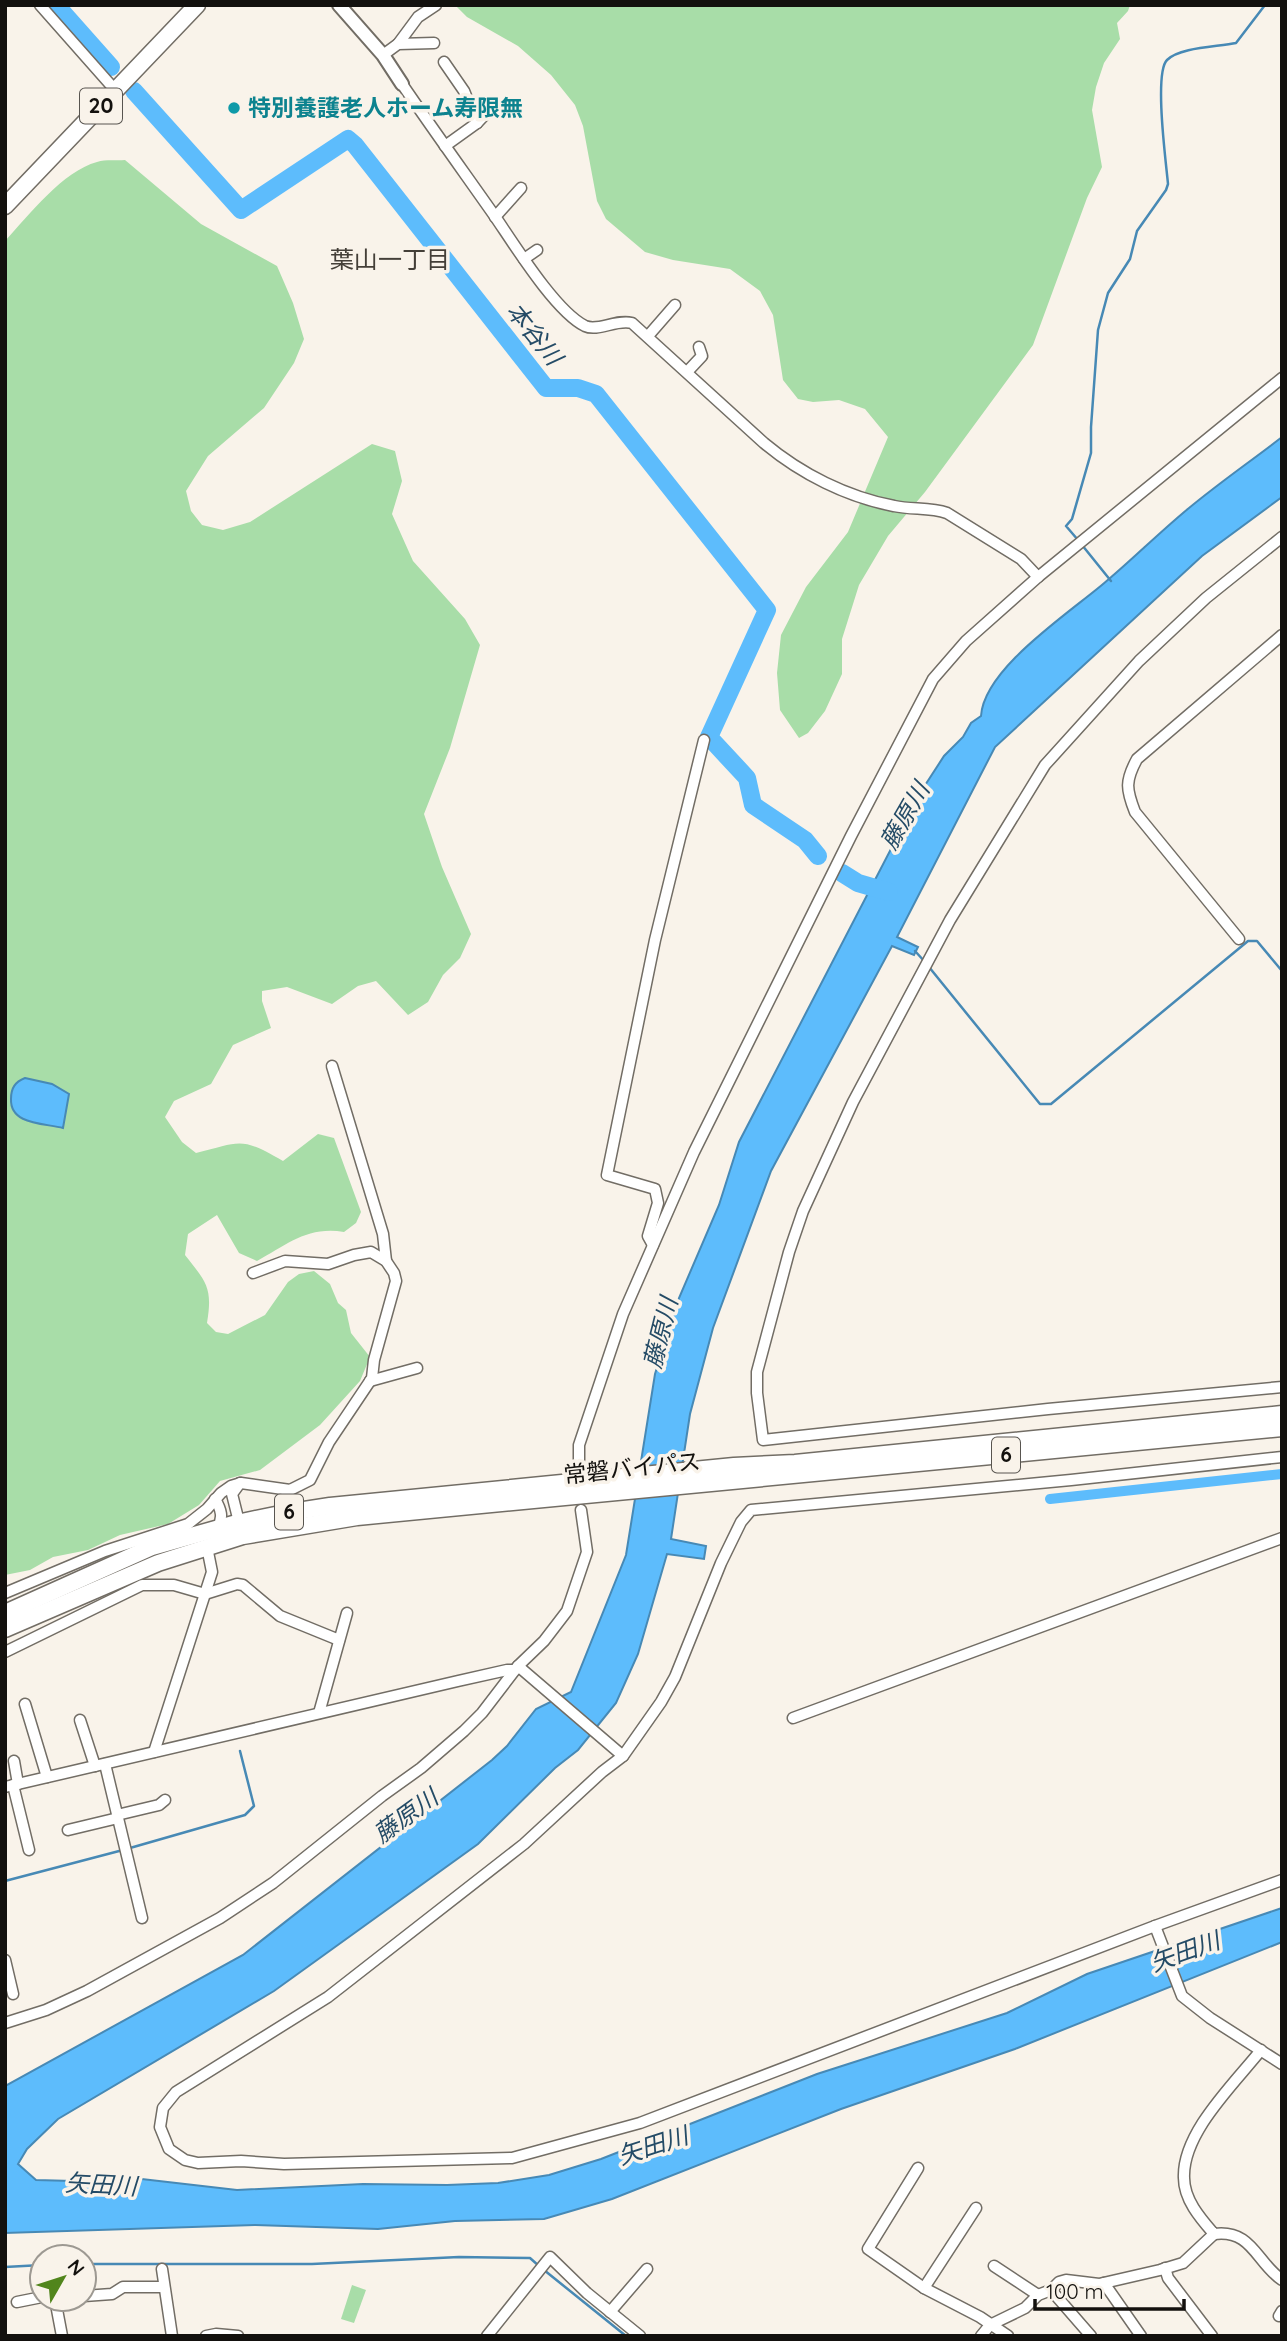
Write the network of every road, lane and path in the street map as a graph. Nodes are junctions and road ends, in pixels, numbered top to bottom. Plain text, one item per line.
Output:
1 (40, 5) edge
2 (197, 5) edge
3 (338, 5) edge
4 (436, 5) edge
5 (433, 43) dead end
6 (398, 44) junction
7 (383, 55) junction
8 (444, 62) dead end
9 (402, 83) joint
10 (116, 91) junction
11 (492, 107) dead end
12 (477, 122) junction
13 (445, 146) junction
14 (521, 188) dead end
15 (5, 206) edge
16 (495, 217) junction
17 (537, 250) dead end
18 (524, 259) junction
19 (675, 305) dead end
20 (648, 336) junction
21 (699, 347) dead end
22 (687, 372) junction
23 (1282, 378) edge
24 (1282, 537) edge
25 (1038, 577) junction
26 (1282, 635) edge
27 (704, 740) dead end
28 (1239, 939) dead end
29 (332, 1066) dead end
30 (653, 1245) junction
31 (386, 1261) junction
32 (253, 1273) dead end
33 (417, 1368) dead end
34 (370, 1381) junction
35 (1282, 1387) edge
36 (1282, 1414) edge
37 (1282, 1428) edge
38 (1282, 1457) edge
39 (579, 1465) dead end
40 (732, 1474) junction
41 (241, 1483) junction
42 (586, 1496) junction
43 (215, 1500) junction
44 (239, 1522) junction
45 (217, 1528) junction
46 (1282, 1538) edge
47 (207, 1547) junction
48 (5, 1593) edge
49 (205, 1594) junction
50 (5, 1612) edge
51 (347, 1613) dead end
52 (5, 1629) edge
53 (339, 1640) junction
54 (5, 1652) edge
55 (516, 1668) junction
56 (24, 1704) dead end
57 (319, 1713) junction
58 (793, 1718) dead end
59 (80, 1720) dead end
60 (154, 1752) junction
61 (623, 1756) junction
62 (14, 1760) dead end
63 (100, 1765) junction
64 (47, 1777) junction
65 (12, 1786) edge
66 (164, 1800) dead end
67 (118, 1816) junction
68 (68, 1830) dead end
69 (29, 1850) dead end
70 (1282, 1880) edge
71 (142, 1918) dead end
72 (1155, 1928) junction
73 (5, 1959) edge
74 (13, 1994) dead end
75 (5, 2024) edge
76 (1261, 2050) junction
77 (1282, 2064) edge
78 (918, 2168) dead end
79 (976, 2208) dead end
80 (1214, 2234) junction
81 (994, 2266) dead end
82 (1165, 2268) junction
83 (162, 2269) dead end
84 (647, 2269) dead end
85 (1282, 2280) edge
86 (1104, 2283) junction
87 (163, 2287) junction
88 (924, 2288) junction
89 (1051, 2290) junction
90 (98, 2295) edge
91 (1038, 2295) junction
92 (28, 2300) edge
93 (17, 2302) dead end
94 (610, 2312) junction
95 (58, 2313) edge
96 (990, 2325) junction
97 (62, 2336) edge
98 (172, 2336) edge
99 (206, 2336) edge
100 (238, 2336) edge
101 (487, 2336) edge
102 (640, 2336) edge
103 (981, 2336) edge
104 (1008, 2336) edge
105 (1091, 2336) edge
106 (1142, 2336) edge
107 (1212, 2336) edge

1 - 10 street
2 - 10 main road, 20
3 - 7 street
4 - 6 street
5 - 6 street
6 - 7 street
7 - 9 street
8 - 12 street
9 - 13 street
10 - 15 main road, 20
11 - 12 street
12 - 13 street
13 - 16 street
14 - 16 street
16 - 18 street
17 - 18 street
18 - 20 street
19 - 20 street
20 - 22 street
21 - 22 street
22 - 25 street
23 - 25 street
24 - 35 street
25 - 30 street
26 - 28 street
27 - 30 street
29 - 31 street
30 - 39 street
31 - 32 street
31 - 34 street
33 - 34 street
34 - 41 street
36 - 40 main road, 常磐バイパス / 6
37 - 40 main road, 常磐バイパス / 6
38 - 61 street
40 - 42 main road, 常磐バイパス / 6
41 - 43 street
41 - 44 street
42 - 44 main road, 常磐バイパス / 6
42 - 47 main road, 常磐バイパス / 6
42 - 55 street
43 - 45 street
43 - 48 street
44 - 45 main road, 常磐バイパス / 6
45 - 50 main road, 常磐バイパス / 6
46 - 58 street
47 - 49 street
47 - 52 main road, 常磐バイパス / 6
49 - 53 street
49 - 54 street
49 - 60 street
51 - 53 street
53 - 57 street
55 - 57 street
55 - 61 street
55 - 75 street
56 - 64 street
57 - 60 street
59 - 63 street
60 - 63 street
61 - 72 street
62 - 65 street
63 - 64 street
63 - 67 street
64 - 65 street
65 - 69 street
66 - 67 street
67 - 68 street
67 - 71 street
70 - 72 street
72 - 76 street
73 - 74 street
76 - 77 street
76 - 80 street
78 - 88 street
79 - 88 street
80 - 82 street
80 - 85 street
81 - 91 street
82 - 86 street
82 - 107 street
83 - 87 street
84 - 94 street
86 - 89 street
86 - 106 street
87 - 90 street
87 - 98 street
88 - 96 street
89 - 91 street
89 - 105 street
91 - 96 street
92 - 93 street
94 - 101 street
94 - 102 street
95 - 97 street
96 - 103 street
96 - 104 street
99 - 100 street

